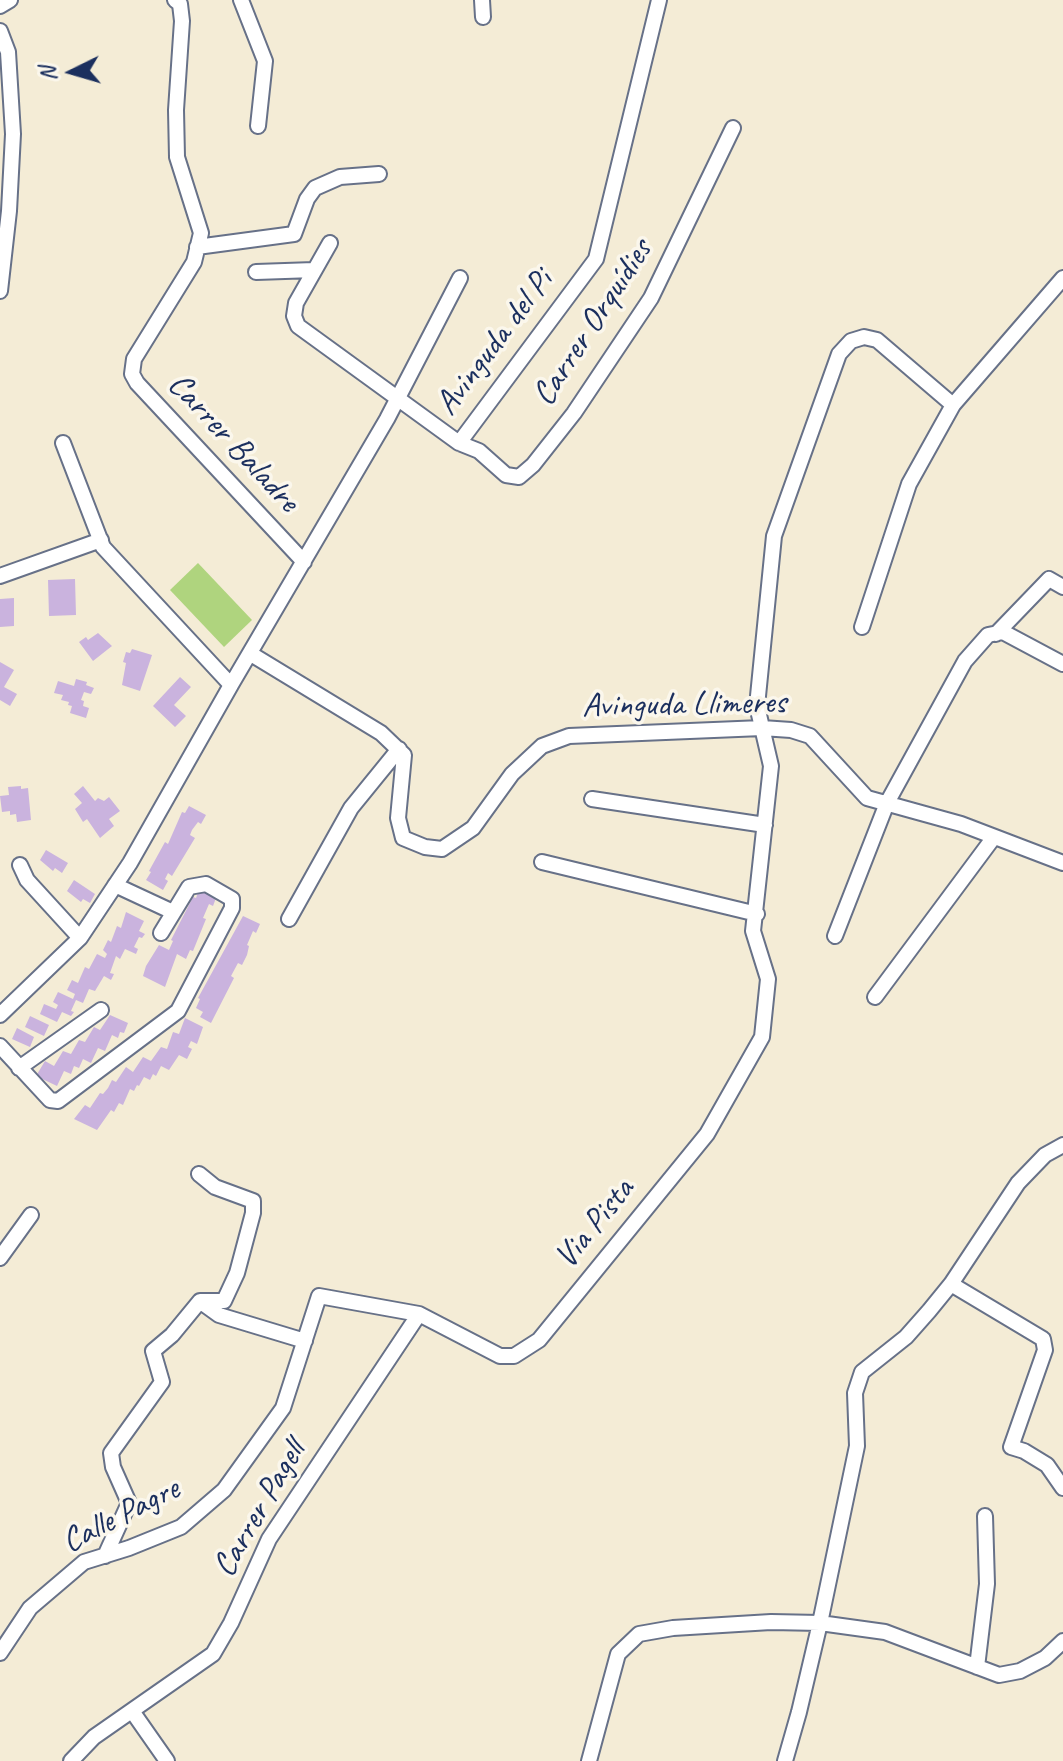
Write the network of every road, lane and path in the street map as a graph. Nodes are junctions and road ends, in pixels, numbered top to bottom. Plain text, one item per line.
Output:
1 (10, 0) edge
2 (176, 0) edge
3 (241, 0) edge
4 (482, 0) edge
5 (659, 0) edge
6 (0, 6) edge
7 (483, 17) dead end
8 (0, 31) edge
9 (258, 126) dead end
10 (733, 128) dead end
11 (379, 174) dead end
12 (199, 240) junction
13 (330, 243) dead end
14 (596, 259) joint
15 (314, 270) junction
16 (256, 272) dead end
17 (460, 278) dead end
18 (1063, 278) edge
19 (0, 291) edge
20 (397, 400) junction
21 (953, 405) junction
22 (63, 443) dead end
23 (459, 443) junction
24 (101, 540) junction
25 (304, 562) junction
26 (0, 576) edge
27 (1063, 587) edge
28 (862, 627) dead end
29 (996, 634) junction
30 (251, 654) junction
31 (1063, 664) edge
32 (231, 685) junction
33 (762, 728) junction
34 (399, 749) junction
35 (592, 799) dead end
36 (887, 803) junction
37 (765, 825) junction
38 (994, 837) junction
39 (542, 862) dead end
40 (1063, 863) edge
41 (20, 865) dead end
42 (115, 885) junction
43 (173, 912) junction
44 (757, 914) junction
45 (289, 919) dead end
46 (161, 933) dead end
47 (835, 936) dead end
48 (80, 938) junction
49 (875, 997) dead end
50 (101, 1010) dead end
51 (0, 1015) edge
52 (0, 1046) edge
53 (19, 1068) junction
54 (1063, 1145) edge
55 (199, 1174) dead end
56 (31, 1215) dead end
57 (0, 1258) edge
58 (951, 1284) junction
59 (319, 1296) joint
60 (200, 1301) junction
61 (419, 1314) junction
62 (305, 1341) junction
63 (1063, 1488) edge
64 (985, 1516) dead end
65 (105, 1556) junction
66 (820, 1623) junction
67 (1063, 1641) edge
68 (0, 1653) edge
69 (977, 1667) junction
70 (132, 1711) junction
71 (71, 1761) edge
72 (167, 1761) edge
73 (589, 1761) edge
74 (785, 1761) edge

1 - 6 street
2 - 12 street
3 - 9 street
4 - 7 street
5 - 14 street, Carrer Orquídies
8 - 19 street
10 - 23 street, Carrer Orquídies
11 - 12 street
12 - 25 street, Carrer Baladre
13 - 15 street, Avinguda del Pi
14 - 23 street, Avinguda del Pi
15 - 16 street
15 - 20 street, Avinguda del Pi
17 - 20 street, Avinguda del Pi
18 - 21 street
20 - 23 street, Avinguda del Pi
20 - 25 street, Avinguda del Pi
21 - 28 street
21 - 33 street
22 - 24 street
24 - 26 street
24 - 32 street
25 - 30 street, Avinguda del Pi
27 - 29 street
29 - 31 street
29 - 36 street
30 - 32 street, Avinguda del Pi
30 - 34 street
32 - 42 street
33 - 34 street, Avinguda Llimeres
33 - 36 street, Avinguda Llimeres
33 - 37 street
34 - 45 street
35 - 37 street
36 - 38 street, Avinguda Llimeres
36 - 47 street
37 - 44 street
38 - 40 street, Avinguda Llimeres
38 - 49 street
39 - 44 street
41 - 48 street
42 - 43 street
42 - 48 street
43 - 46 street
43 - 53 street
44 - 61 street, Via Pista
48 - 51 street
50 - 53 street
52 - 53 street
54 - 58 street
55 - 60 street
56 - 57 street
58 - 63 street
58 - 66 street
59 - 61 street, Via Pista
59 - 62 street, Calle Pagre
60 - 62 street
60 - 65 street
61 - 70 street, Carrer Pagell
62 - 65 street, Calle Pagre
64 - 69 street
65 - 68 street, Calle Pagre
66 - 69 street
66 - 73 street
66 - 74 street
67 - 69 street
70 - 71 street, Carrer Pagell
70 - 72 street

